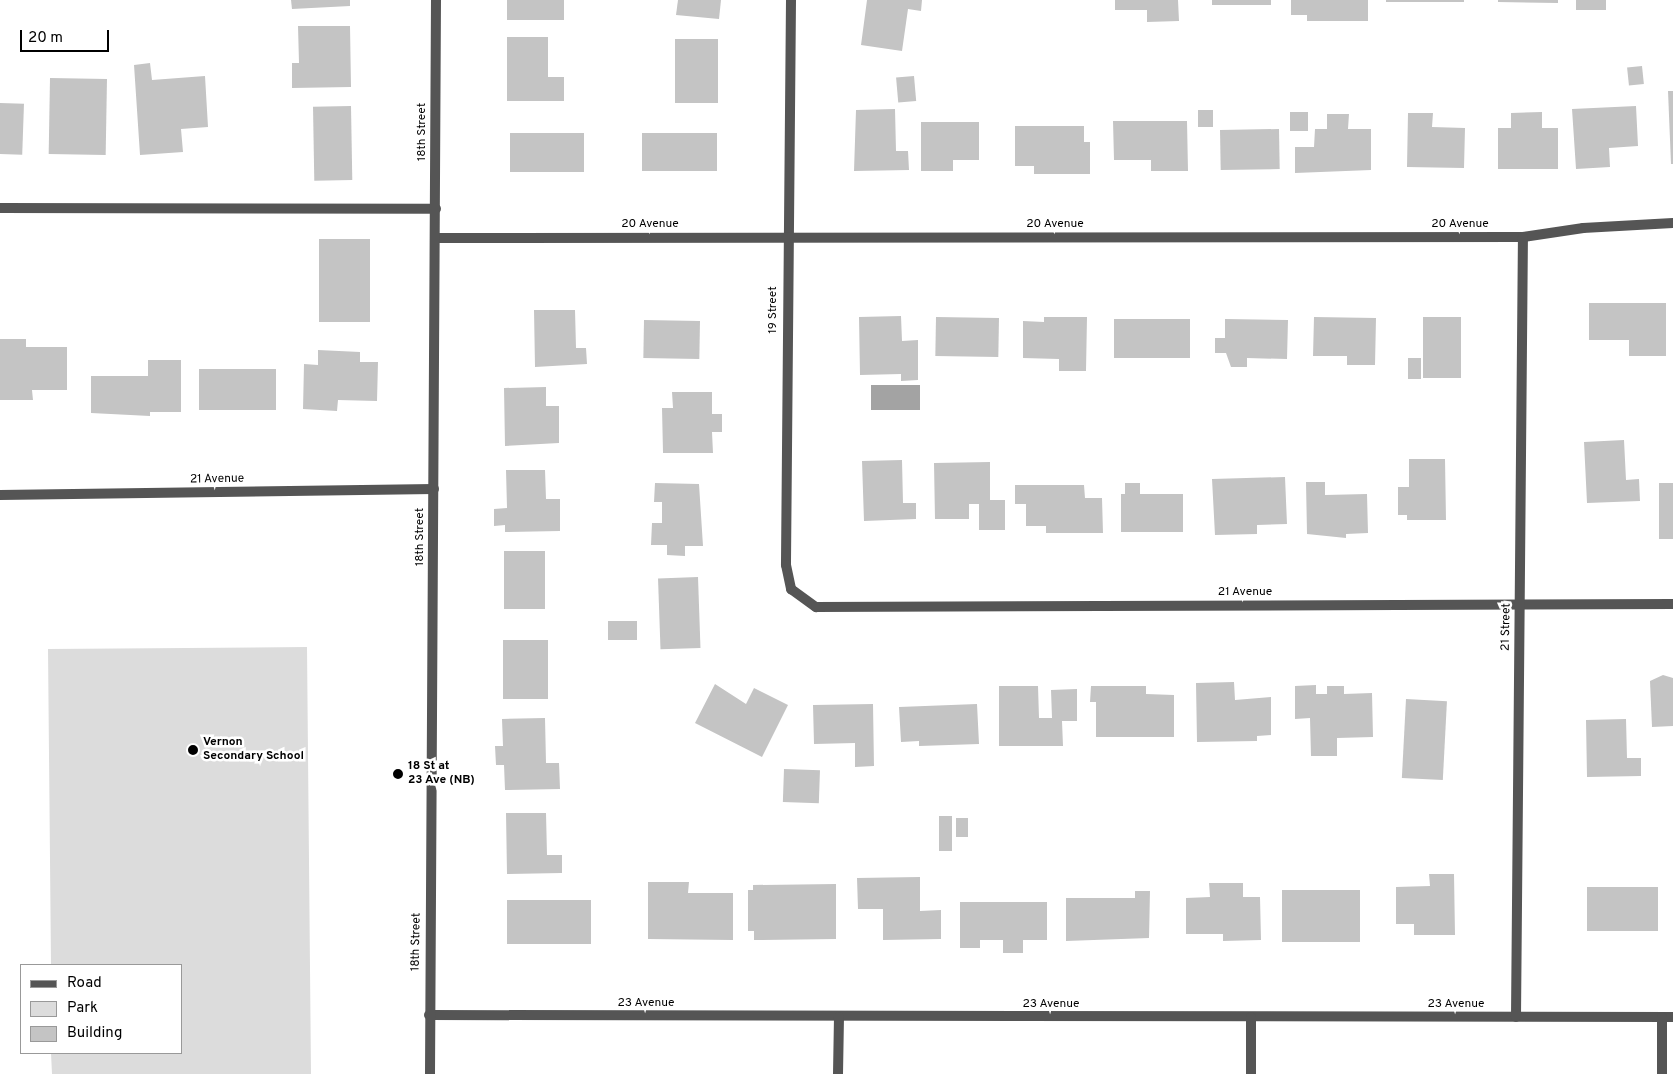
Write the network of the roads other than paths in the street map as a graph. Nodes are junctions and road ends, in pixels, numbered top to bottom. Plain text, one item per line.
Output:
1 (436, 0) edge
2 (791, 0) edge
3 (0, 208) edge
4 (436, 209) junction
5 (1673, 224) edge
6 (787, 237) junction
7 (1523, 237) junction
8 (436, 238) junction
9 (434, 489) junction
10 (0, 495) edge
11 (1520, 604) junction
12 (1673, 604) edge
13 (816, 607) joint
14 (429, 1015) junction
15 (839, 1017) junction
16 (1250, 1017) junction
17 (1516, 1017) junction
18 (1662, 1017) junction
19 (1673, 1017) edge
20 (430, 1074) edge
21 (838, 1074) edge
22 (1251, 1074) edge
23 (1662, 1074) edge

1 - 4 street, 18th Street
2 - 6 street, 19 Street
3 - 4 street
4 - 8 street, 18th Street
5 - 7 street, 20 Avenue
6 - 7 street, 20 Avenue
6 - 8 street, 20 Avenue
6 - 13 street, 19 Street
7 - 11 street, 21 Street
8 - 9 street, 18th Street
9 - 10 street, 21 Avenue
9 - 14 street, 18th Street
11 - 12 street, 21 Avenue
11 - 13 street, 21 Avenue
11 - 17 street, 21 Street
14 - 15 street, 23 Avenue
14 - 20 street, 18th Street
15 - 16 street, 23 Avenue
15 - 21 street
16 - 17 street, 23 Avenue
16 - 22 street
17 - 18 street, 23 Avenue
18 - 19 street, 23 Avenue
18 - 23 street

